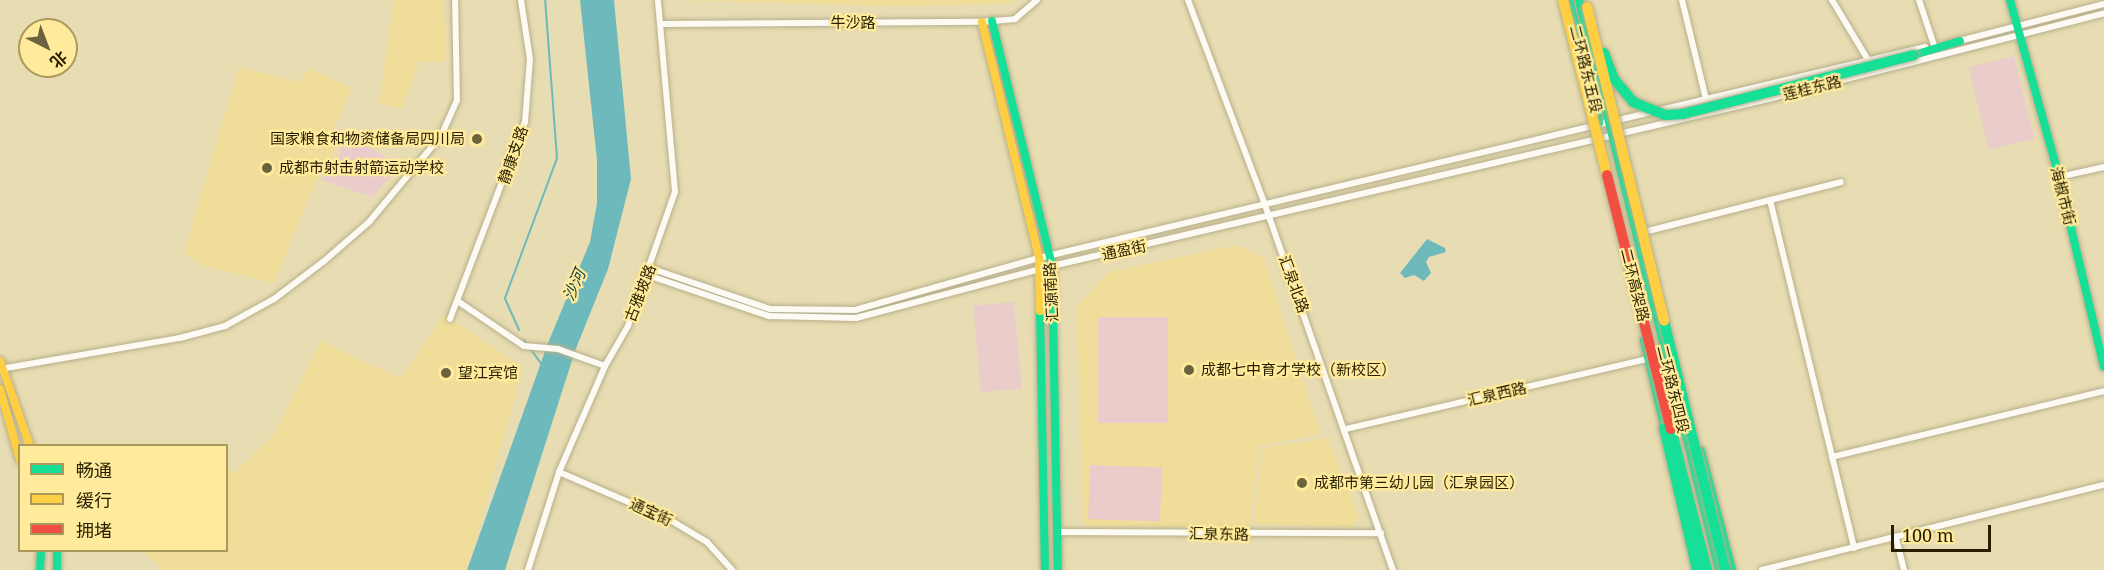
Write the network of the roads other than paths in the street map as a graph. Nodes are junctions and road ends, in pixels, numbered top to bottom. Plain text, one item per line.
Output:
1 (455, 0) edge
2 (521, 0) edge
3 (658, 0) edge
4 (1038, 0) edge
5 (1188, 0) edge
6 (1563, 0) edge
7 (1569, 0) edge
8 (1682, 0) edge
9 (1832, 0) edge
10 (1919, 0) edge
11 (2010, 0) edge
12 (1584, 2) edge
13 (2104, 4) edge
14 (2104, 13) edge
15 (987, 21) junction
16 (662, 24) junction
17 (2019, 31) junction
18 (1960, 41) junction
19 (1934, 45) junction
20 (1868, 60) junction
21 (1706, 99) junction
22 (1605, 124) junction
23 (1608, 138) junction
24 (2104, 167) edge
25 (2059, 177) junction
26 (1841, 182) dead end
27 (1770, 200) junction
28 (1265, 205) junction
29 (1270, 218) junction
30 (1636, 234) junction
31 (1045, 263) junction
32 (649, 272) junction
33 (459, 302) junction
34 (450, 319) dead end
35 (2100, 328) edge
36 (1665, 355) junction
37 (1651, 359) junction
38 (1, 366) edge
39 (604, 366) junction
40 (2104, 367) edge
41 (0, 389) edge
42 (2104, 391) edge
43 (1346, 429) junction
44 (29, 444) edge
45 (18, 453) edge
46 (1832, 457) junction
47 (559, 472) junction
48 (2104, 485) edge
49 (1057, 532) junction
50 (1381, 533) junction
51 (1896, 537) junction
52 (1854, 548) junction
53 (41, 552) edge
54 (57, 552) edge
55 (40, 570) edge
56 (57, 570) edge
57 (528, 570) edge
58 (732, 570) edge
59 (1045, 570) edge
60 (1058, 570) edge
61 (1394, 570) edge
62 (1699, 570) edge
63 (1707, 570) edge
64 (1719, 570) edge
65 (1725, 570) edge
66 (1731, 570) edge
67 (1762, 570) edge
68 (1904, 570) edge

1 - 38 street
2 - 33 street, 静康支路
3 - 16 street, 古雅坡路
4 - 15 street, 牛沙路
5 - 28 street, 汇泉北路
6 - 37 main road, 二环高架路, bridge
7 - 22 main road, 二环路东五段
8 - 21 street
9 - 20 street
10 - 19 street
11 - 17 main road, 海椒市街
12 - 18 main road, bridge
12 - 22 main road, 二环路东五段
12 - 65 main road, 二环高架路, bridge
13 - 17 street
14 - 17 street
15 - 16 street, 牛沙路
15 - 31 main road, 汇源南路
16 - 32 street, 古雅坡路
17 - 18 street, 莲桂东路
17 - 23 street, 莲桂东路
17 - 25 main road, 海椒市街
18 - 19 street, 莲桂东路
19 - 20 street, 莲桂东路
20 - 21 street, 莲桂东路
21 - 22 street, 莲桂东路
22 - 23 main road, 二环路东五段
22 - 28 street, 通盈街
23 - 29 street, 通盈街
23 - 30 main road, 二环路东四段
23 - 37 main road, 二环路东四段
24 - 25 street
25 - 35 main road, 海椒市街
26 - 27 street
27 - 30 street
27 - 46 street
28 - 29 street, 汇泉北路
28 - 31 street, 通盈街
29 - 31 street, 通盈街
29 - 43 street, 汇泉北路
30 - 36 main road, 二环路东四段
31 - 32 street, 通盈街
31 - 32 street, 通盈街
31 - 49 main road, 汇源南路
31 - 59 main road, 汇源南路
32 - 39 street, 古雅坡路
33 - 34 street, 静康支路
33 - 39 street
35 - 40 main road, 海椒市街
36 - 64 main road, 二环路东四段
36 - 66 main road
37 - 43 street, 汇泉西路
37 - 62 main road, bridge
37 - 63 main road, 二环高架路, bridge
38 - 44 main road
39 - 47 street, 古雅坡路
41 - 45 main road
42 - 46 street
43 - 50 street, 汇泉北路
46 - 52 street
47 - 57 street, 古雅坡路
47 - 58 street, 通宝街
48 - 51 street
49 - 50 street, 汇泉东路
49 - 60 main road, 汇源南路
50 - 61 street, 汇泉北路
51 - 52 street
51 - 68 street
52 - 67 street
53 - 55 main road
54 - 56 main road

